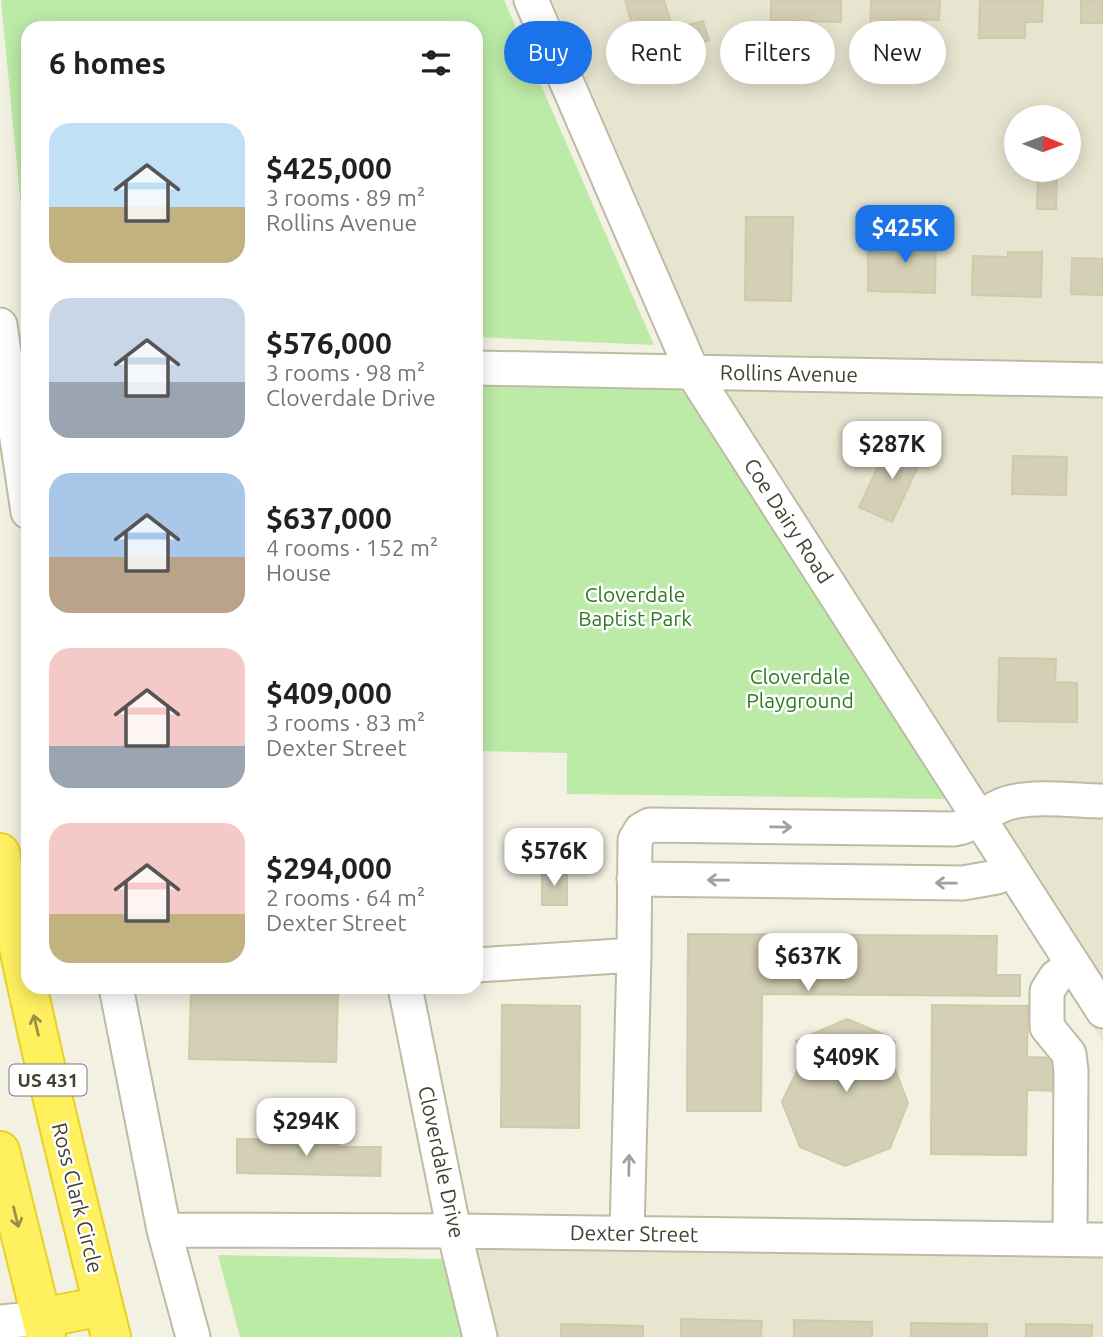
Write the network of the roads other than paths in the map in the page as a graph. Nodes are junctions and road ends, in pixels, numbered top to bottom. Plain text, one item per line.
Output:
1 (531, 0) edge
2 (10, 345) edge
3 (483, 368) edge
4 (693, 373) junction
5 (1103, 380) edge
6 (21, 447) edge
7 (1103, 801) edge
8 (980, 820) junction
9 (0, 853) edge
10 (1011, 868) junction
11 (634, 880) junction
12 (634, 955) junction
13 (21, 959) edge
14 (1073, 964) junction
15 (483, 965) edge
16 (29, 994) edge
17 (117, 994) edge
18 (406, 994) edge
19 (1103, 1011) edge
20 (0, 1151) edge
21 (164, 1230) junction
22 (454, 1231) junction
23 (627, 1233) junction
24 (1070, 1239) junction
25 (1103, 1240) edge
26 (0, 1322) edge
27 (107, 1322) edge
28 (43, 1327) edge
29 (193, 1337) edge
30 (480, 1337) edge

1 - 4 street, Coe Dairy Road
2 - 6 street
3 - 4 street, Rollins Avenue
4 - 5 street, Rollins Avenue
4 - 8 street, Coe Dairy Road
7 - 8 street
8 - 10 street, Coe Dairy Road
11 -> 8 street
13 -> 9 highway, Ross Clark Circle / US 431
10 -> 11 street
10 - 14 street, Coe Dairy Road
11 - 12 street
12 - 15 street
23 -> 12 street
14 - 19 street, Coe Dairy Road
14 - 24 street
27 -> 16 highway, Ross Clark Circle / US 431
17 - 21 street
18 - 22 street, Cloverdale Drive
20 -> 28 highway
21 - 22 street, Dexter Street
21 - 29 street
22 - 23 street, Dexter Street
22 - 30 street, Cloverdale Drive
23 - 24 street, Dexter Street
24 - 25 street, Dexter Street
26 - 28 street
27 - 28 highway

